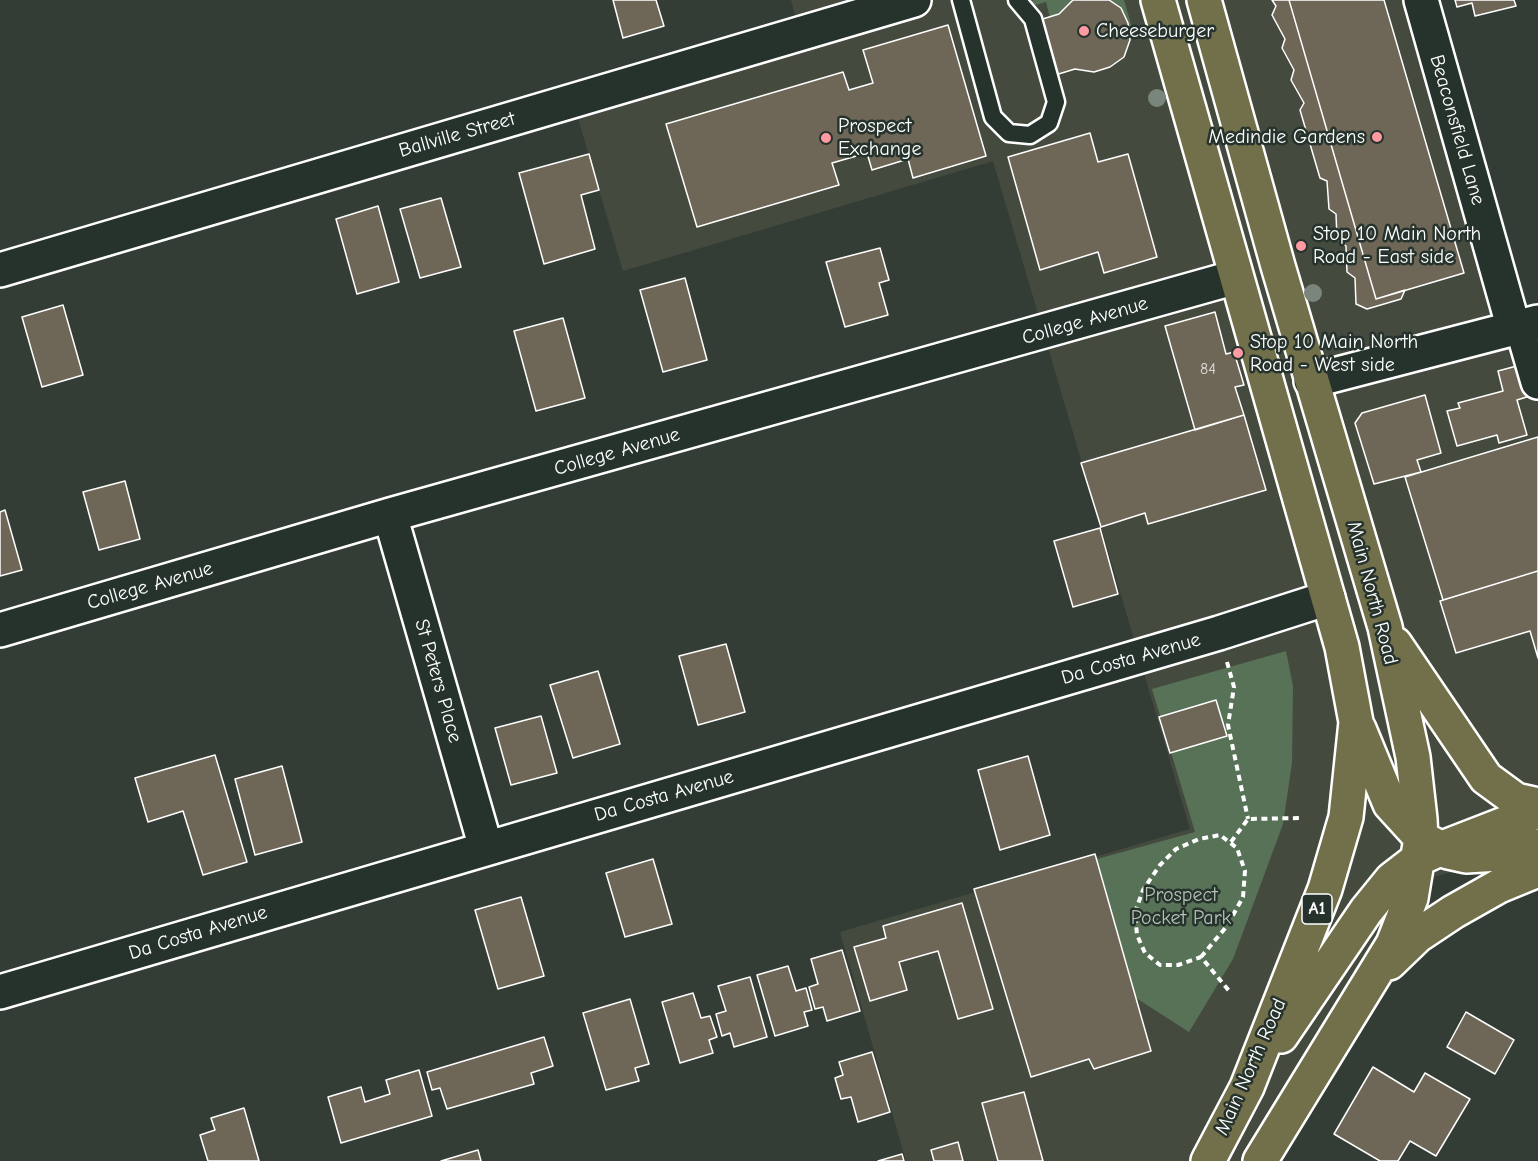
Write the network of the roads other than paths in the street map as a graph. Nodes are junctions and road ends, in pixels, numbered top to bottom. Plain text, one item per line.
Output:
1 (914, 0) edge
2 (961, 0) edge
3 (1017, 0) edge
4 (1158, 0) edge
5 (1204, 0) edge
6 (1421, 0) edge
7 (1278, 266) junction
8 (0, 270) edge
9 (1236, 278) junction
10 (1525, 326) edge
11 (1311, 381) junction
12 (1538, 382) edge
13 (390, 515) junction
14 (1328, 598) junction
15 (1384, 627) junction
16 (0, 630) edge
17 (1356, 722) junction
18 (1538, 804) edge
19 (1538, 811) edge
20 (1538, 846) edge
21 (486, 848) junction
22 (1426, 849) junction
23 (1538, 870) edge
24 (1366, 989) junction
25 (0, 992) edge
26 (1247, 1087) junction
27 (1208, 1161) edge
28 (1260, 1161) edge

1 - 8 street, Ballville Street
2 - 3 lane
4 - 9 highway, Main North Road / A1
5 - 7 highway, Main North Road
6 - 10 street, Beaconsfield Lane
7 - 9 highway
7 - 11 highway, Main North Road
9 - 13 street, College Avenue
9 - 14 highway, Main North Road / A1
10 - 11 street
10 - 12 street, Beaconsfield Lane
11 - 15 highway, Main North Road
13 - 16 street, College Avenue
13 - 21 street, St Peters Place
14 - 17 highway, Main North Road / A1
14 - 21 street, Da Costa Avenue
15 - 18 highway
15 - 22 highway, Main North Road
17 - 22 highway
17 - 26 highway, Main North Road / A1
19 - 22 highway
20 - 22 highway
21 - 25 street, Da Costa Avenue
22 - 24 highway, Main North Road
22 - 26 highway
23 - 24 highway
24 - 28 highway, Main North Road
26 - 27 highway, Main North Road / A1

